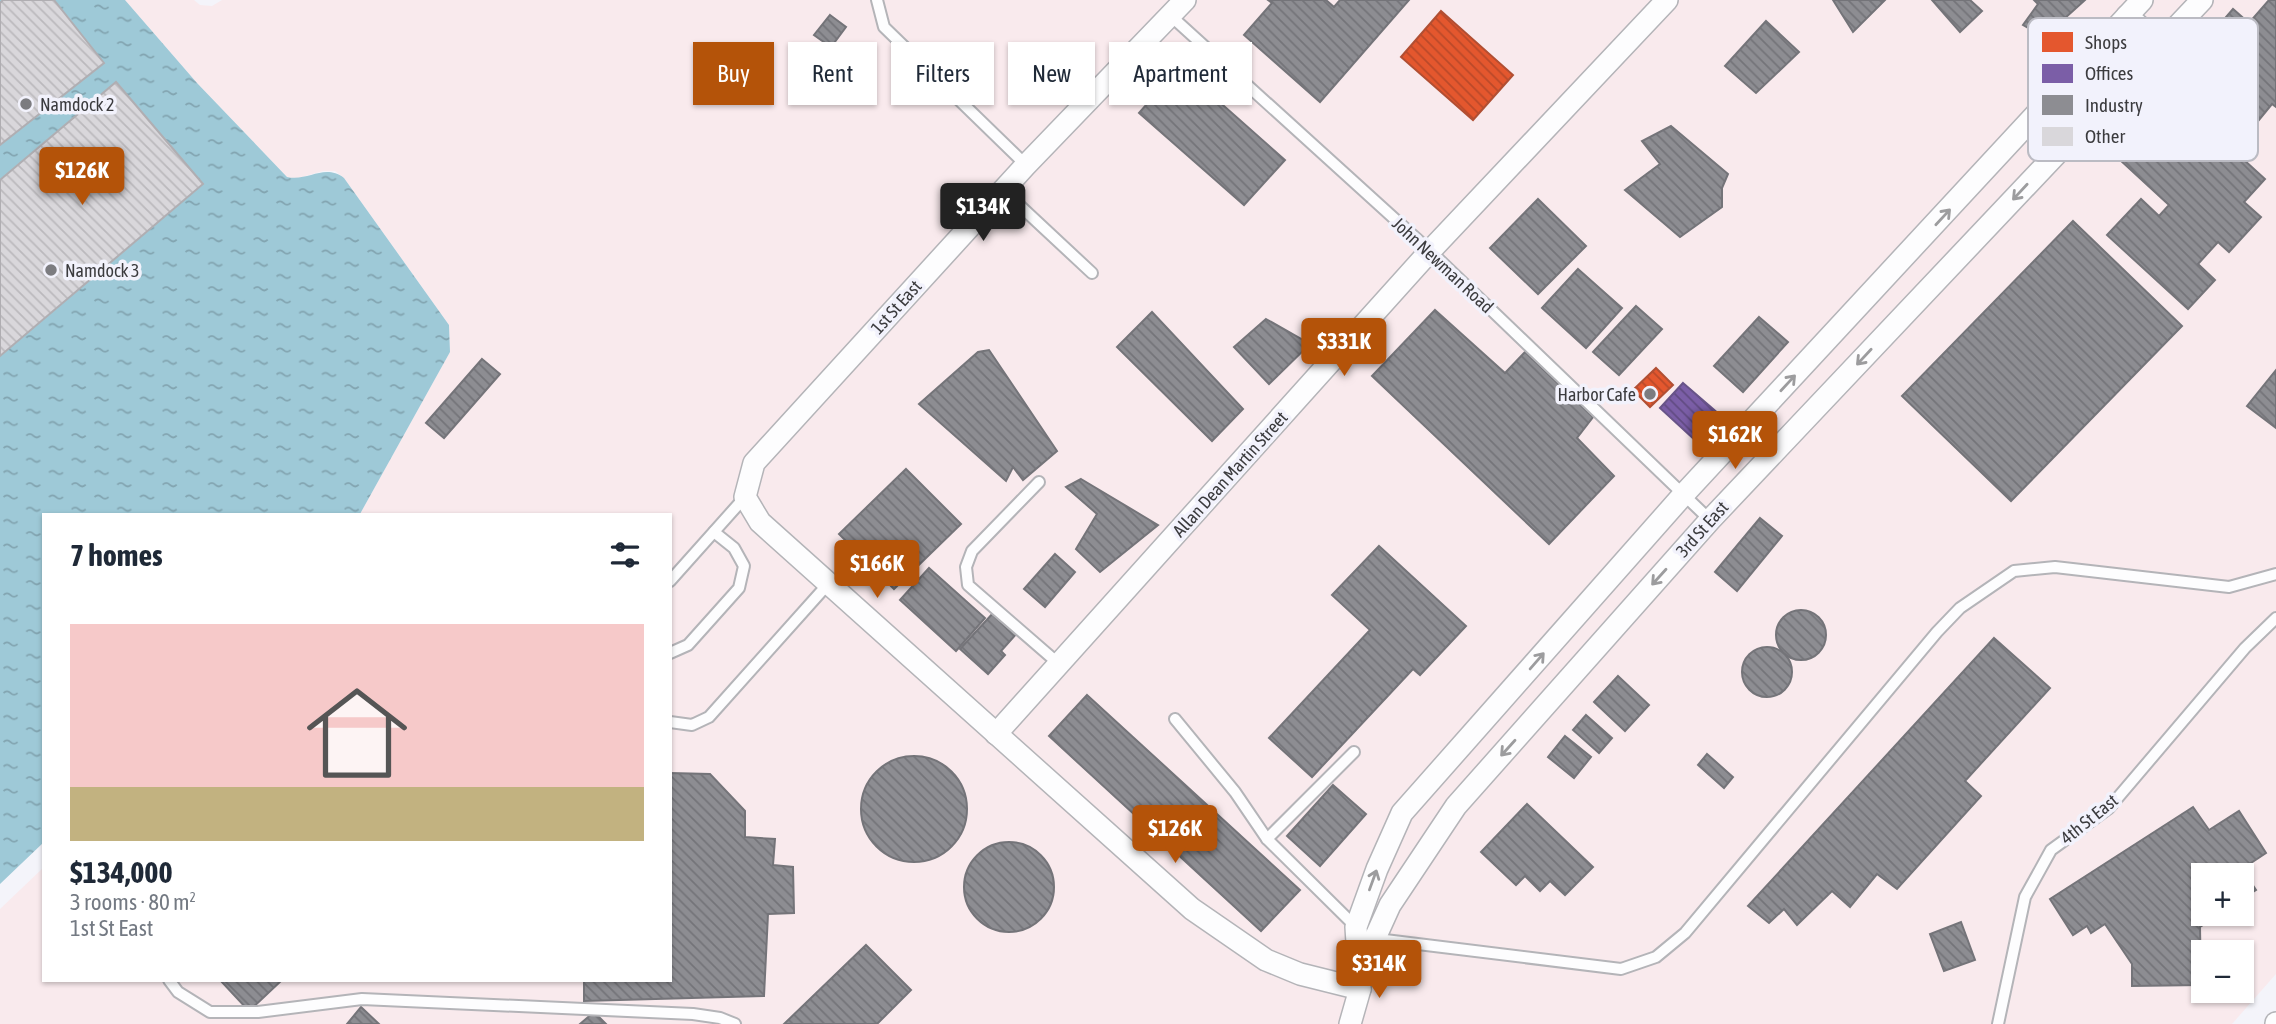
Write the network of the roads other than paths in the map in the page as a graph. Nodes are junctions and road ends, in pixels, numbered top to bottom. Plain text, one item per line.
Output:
1 (877, 0) edge
2 (1667, 0) edge
3 (2142, 0) edge
4 (2202, 0) edge
5 (1178, 8) edge
6 (2127, 16) joint
7 (2129, 18) edge
8 (2184, 18) edge
9 (2028, 126) edge
10 (2022, 133) junction
11 (2028, 139) edge
12 (2048, 161) edge
13 (1026, 165) junction
14 (1003, 190) junction
15 (1430, 251) junction
16 (1092, 273) dead end
17 (1039, 482) dead end
18 (1684, 494) junction
19 (745, 497) junction
20 (1710, 520) junction
21 (714, 532) junction
22 (2276, 574) edge
23 (672, 579) edge
24 (828, 584) junction
25 (2276, 618) edge
26 (672, 652) edge
27 (1059, 664) junction
28 (1175, 719) dead end
29 (672, 722) edge
30 (996, 734) junction
31 (1354, 751) dead end
32 (1267, 839) junction
33 (1356, 927) junction
34 (1377, 939) junction
35 (1361, 979) junction
36 (170, 982) edge
37 (693, 1014) junction
38 (684, 1024) edge
39 (735, 1024) edge
40 (1350, 1024) edge
41 (1998, 1024) edge

1 - 13 lane
2 - 15 street, Allan Dean Martin Street
3 - 6 street, 3rd St East
4 - 8 street, 3rd St East
5 - 13 street, 1st St East
5 - 15 lane, John Newman Road
6 - 7 street
9 - 10 street, 3rd St East
10 - 11 street
18 -> 10 street, 3rd St East
12 -> 20 street, 3rd St East
13 - 14 street, 1st St East
14 - 16 lane
14 - 19 street, 1st St East
15 - 18 lane, John Newman Road
15 - 27 street, Allan Dean Martin Street
17 - 27 lane
18 - 20 lane, John Newman Road
33 -> 18 street, 3rd St East
19 - 21 lane
19 - 24 street
20 -> 34 street, 3rd St East
21 - 23 lane
21 - 26 lane
22 - 34 lane
24 - 29 lane
24 - 30 street
25 - 41 lane, 4th St East
27 - 30 street, Allan Dean Martin Street
28 - 32 lane
30 - 35 street
31 - 32 lane
32 - 33 lane
33 - 35 street, 3rd St East
34 - 35 street, 3rd St East
35 - 40 street, 3rd St East
36 - 37 lane
37 - 38 lane
37 - 39 lane

